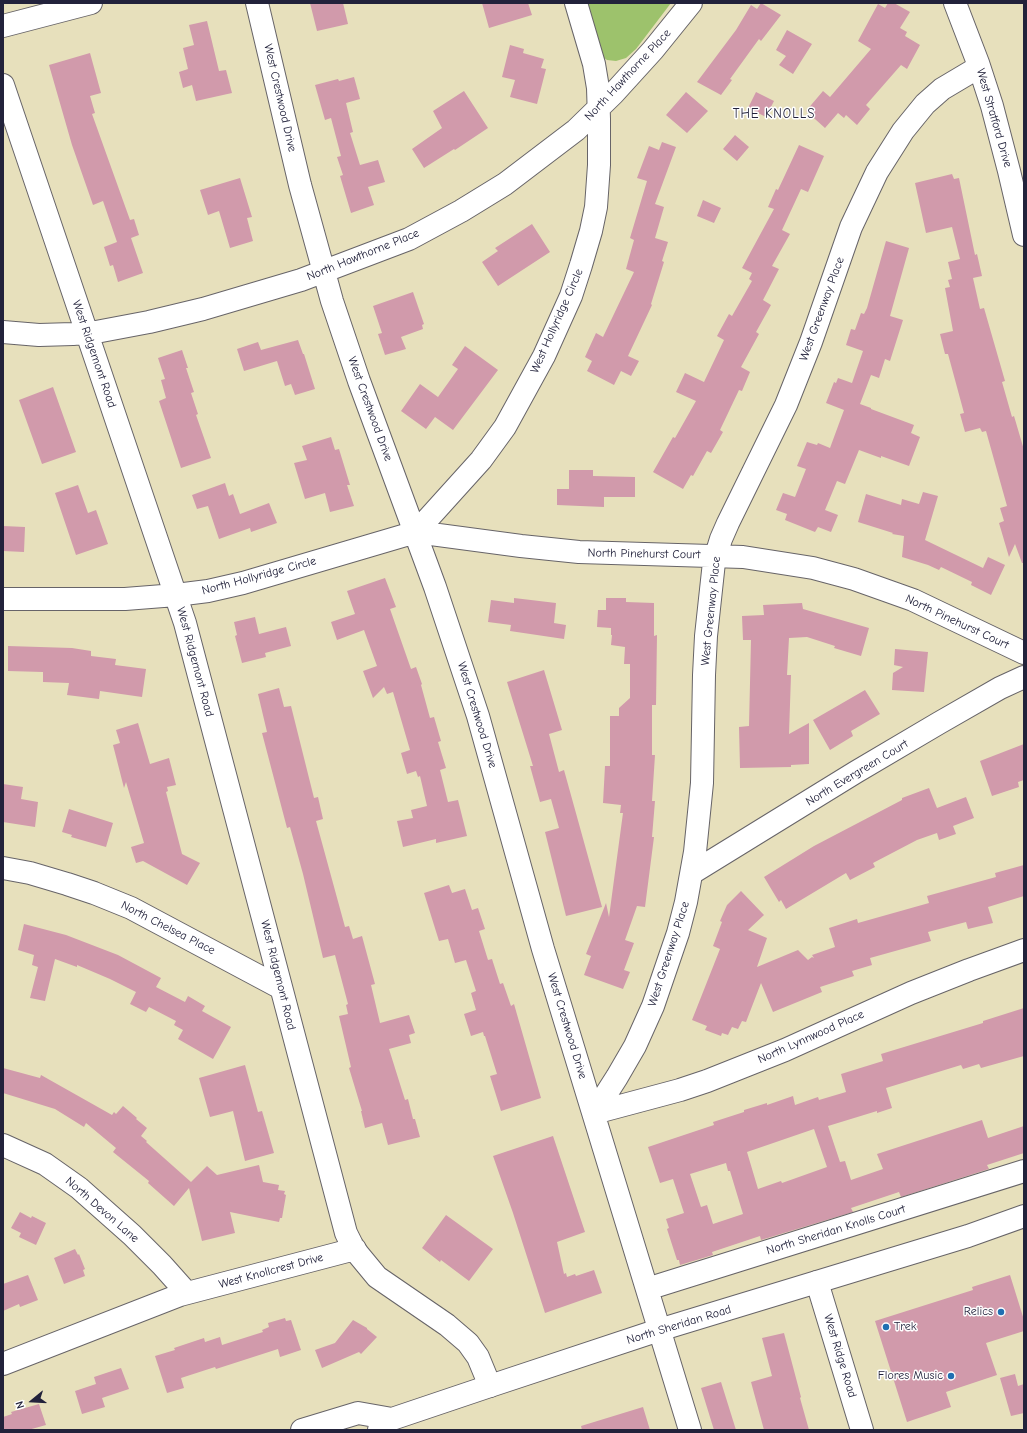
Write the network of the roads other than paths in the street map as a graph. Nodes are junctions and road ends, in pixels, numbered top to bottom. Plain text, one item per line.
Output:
1 (90, 3) edge
2 (257, 3) edge
3 (576, 3) edge
4 (691, 3) edge
5 (955, 3) edge
6 (3, 26) edge
7 (979, 67) junction
8 (3, 85) edge
9 (599, 108) junction
10 (1024, 235) edge
11 (324, 272) junction
12 (3, 332) edge
13 (87, 333) junction
14 (416, 532) junction
15 (716, 556) junction
16 (176, 595) junction
17 (3, 599) edge
18 (1024, 653) edge
19 (1024, 677) edge
20 (3, 868) edge
21 (692, 873) junction
22 (1024, 950) edge
23 (281, 988) junction
24 (594, 1113) junction
25 (3, 1145) edge
26 (1024, 1171) edge
27 (1024, 1216) edge
28 (1024, 1224) edge
29 (968, 1236) junction
30 (355, 1249) junction
31 (817, 1282) junction
32 (647, 1289) junction
33 (187, 1293) junction
34 (659, 1330) junction
35 (3, 1364) edge
36 (490, 1386) junction
37 (385, 1425) edge
38 (302, 1430) edge
39 (690, 1430) edge
40 (862, 1430) edge

1 - 6 street
2 - 11 street, West Crestwood Drive
3 - 9 street, West Hollyridge Circle
4 - 9 street, North Hawthorne Place
5 - 7 street, West Stratford Drive
7 - 10 street, West Stratford Drive
7 - 15 street, West Greenway Place
8 - 13 street, West Ridgemont Road
9 - 11 street, North Hawthorne Place
9 - 14 street, West Hollyridge Circle
11 - 13 street, North Hawthorne Place
11 - 14 street, West Crestwood Drive
12 - 13 street, North Hawthorne Place
13 - 16 street, West Ridgemont Road
14 - 15 street, North Pinehurst Court
14 - 16 street, North Hollyridge Circle
14 - 24 street, West Crestwood Drive
15 - 18 street, North Pinehurst Court
15 - 21 street, West Greenway Place
16 - 17 street, North Hollyridge Circle
16 - 23 street, West Ridgemont Road
19 - 21 street, North Evergreen Court
20 - 23 street, North Chelsea Place
21 - 24 street, West Greenway Place
22 - 24 street, North Lynnwood Place
23 - 30 street, West Ridgemont Road
24 - 32 street, West Crestwood Drive
25 - 33 street, North Devon Lane
26 - 32 street, North Sheridan Knolls Court
27 - 29 street, North Sheridan Road
28 - 29 street, North Sheridan Road
29 - 31 street, North Sheridan Road
30 - 33 street, West Knollcrest Drive
30 - 36 street
31 - 34 street, North Sheridan Road
31 - 40 street, West Ridge Road
32 - 34 street, West Crestwood Drive
33 - 35 street, West Knollcrest Drive
34 - 36 street, North Sheridan Road
34 - 39 street, West Crestwood Drive
36 - 37 street, North Sheridan Road
37 - 38 street, North Sheridan Road

